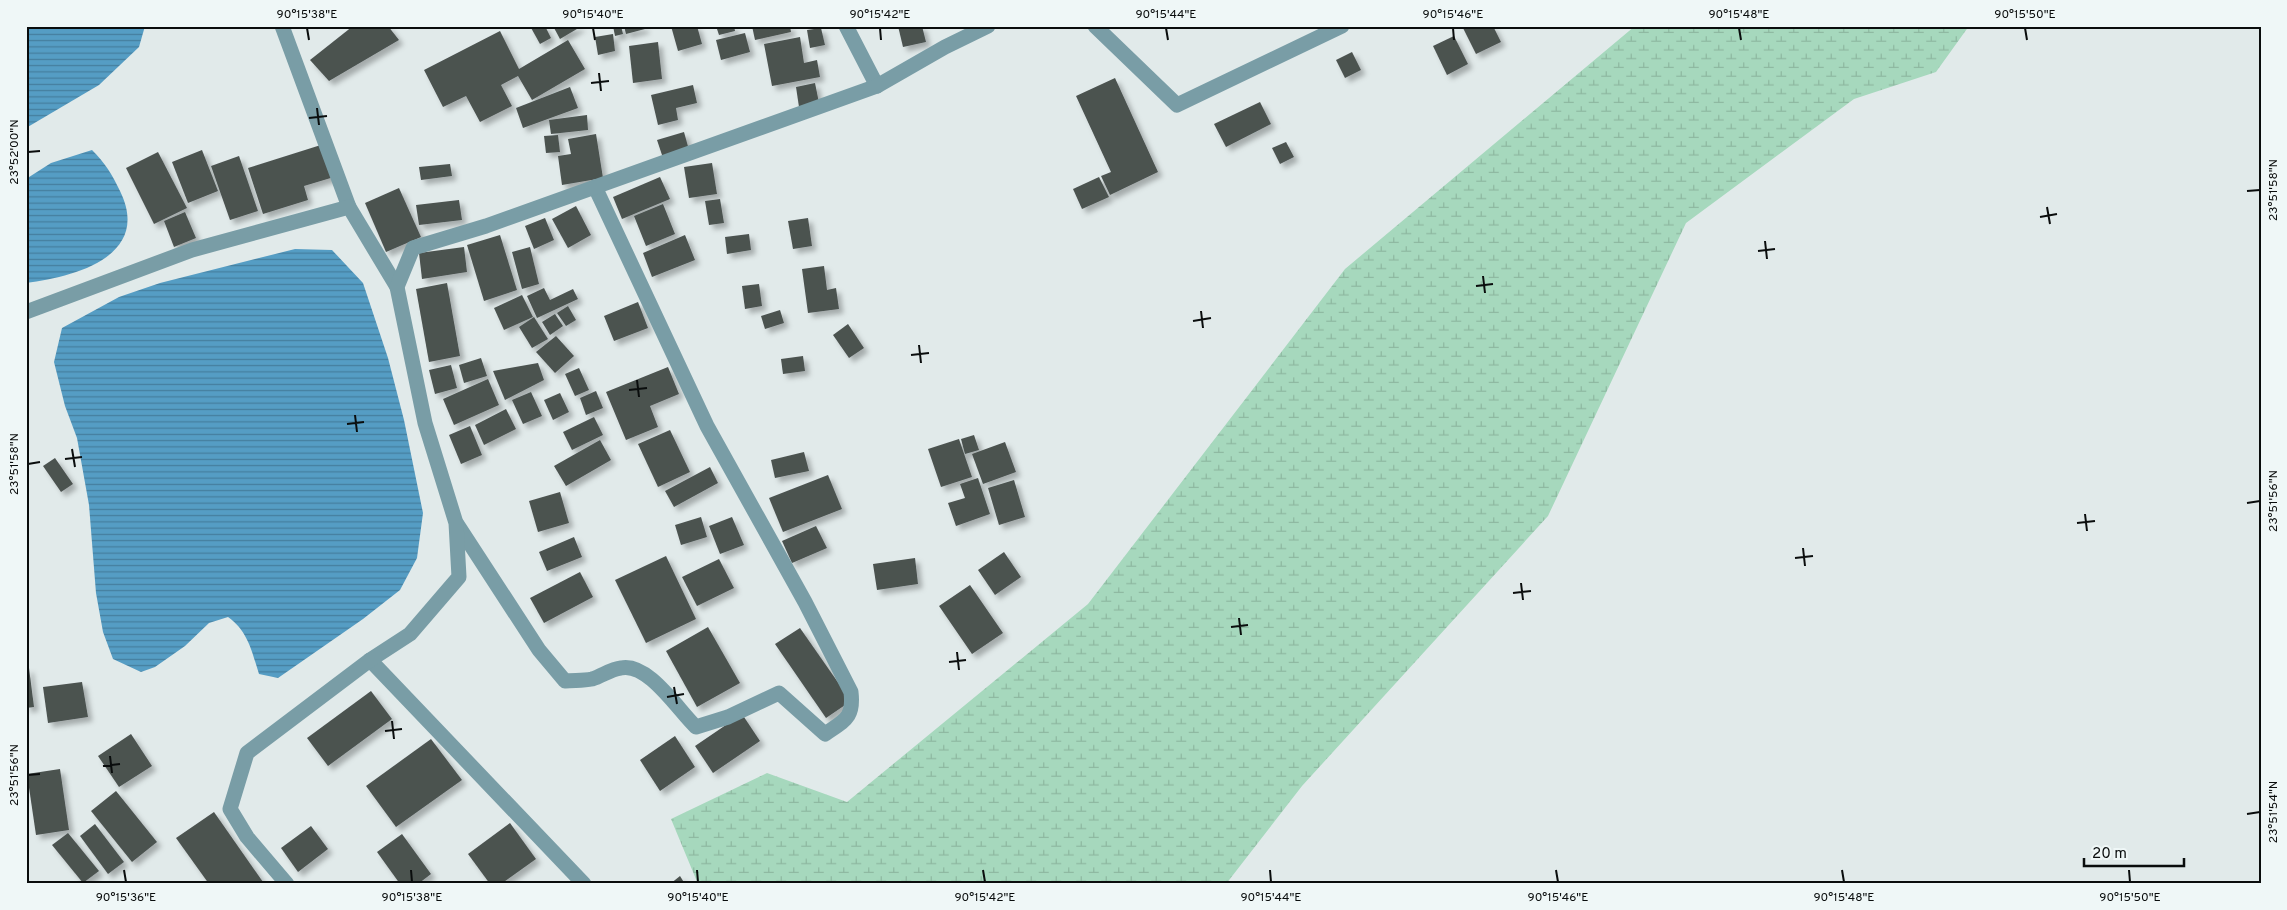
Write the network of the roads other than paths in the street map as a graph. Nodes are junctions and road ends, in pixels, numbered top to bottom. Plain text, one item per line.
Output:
1 (282, 26) edge
2 (846, 26) edge
3 (988, 26) edge
4 (1095, 26) edge
5 (1342, 26) edge
6 (878, 86) junction
7 (596, 187) junction
8 (350, 207) junction
9 (398, 287) junction
10 (26, 312) edge
11 (456, 523) junction
12 (370, 660) junction
13 (287, 884) edge
14 (584, 884) edge

1 - 8 street
2 - 6 street
3 - 6 street
4 - 5 street
6 - 7 street
7 - 9 street
7 - 11 street
8 - 9 street
8 - 10 street
9 - 11 street
11 - 12 street
12 - 13 street
12 - 14 street

